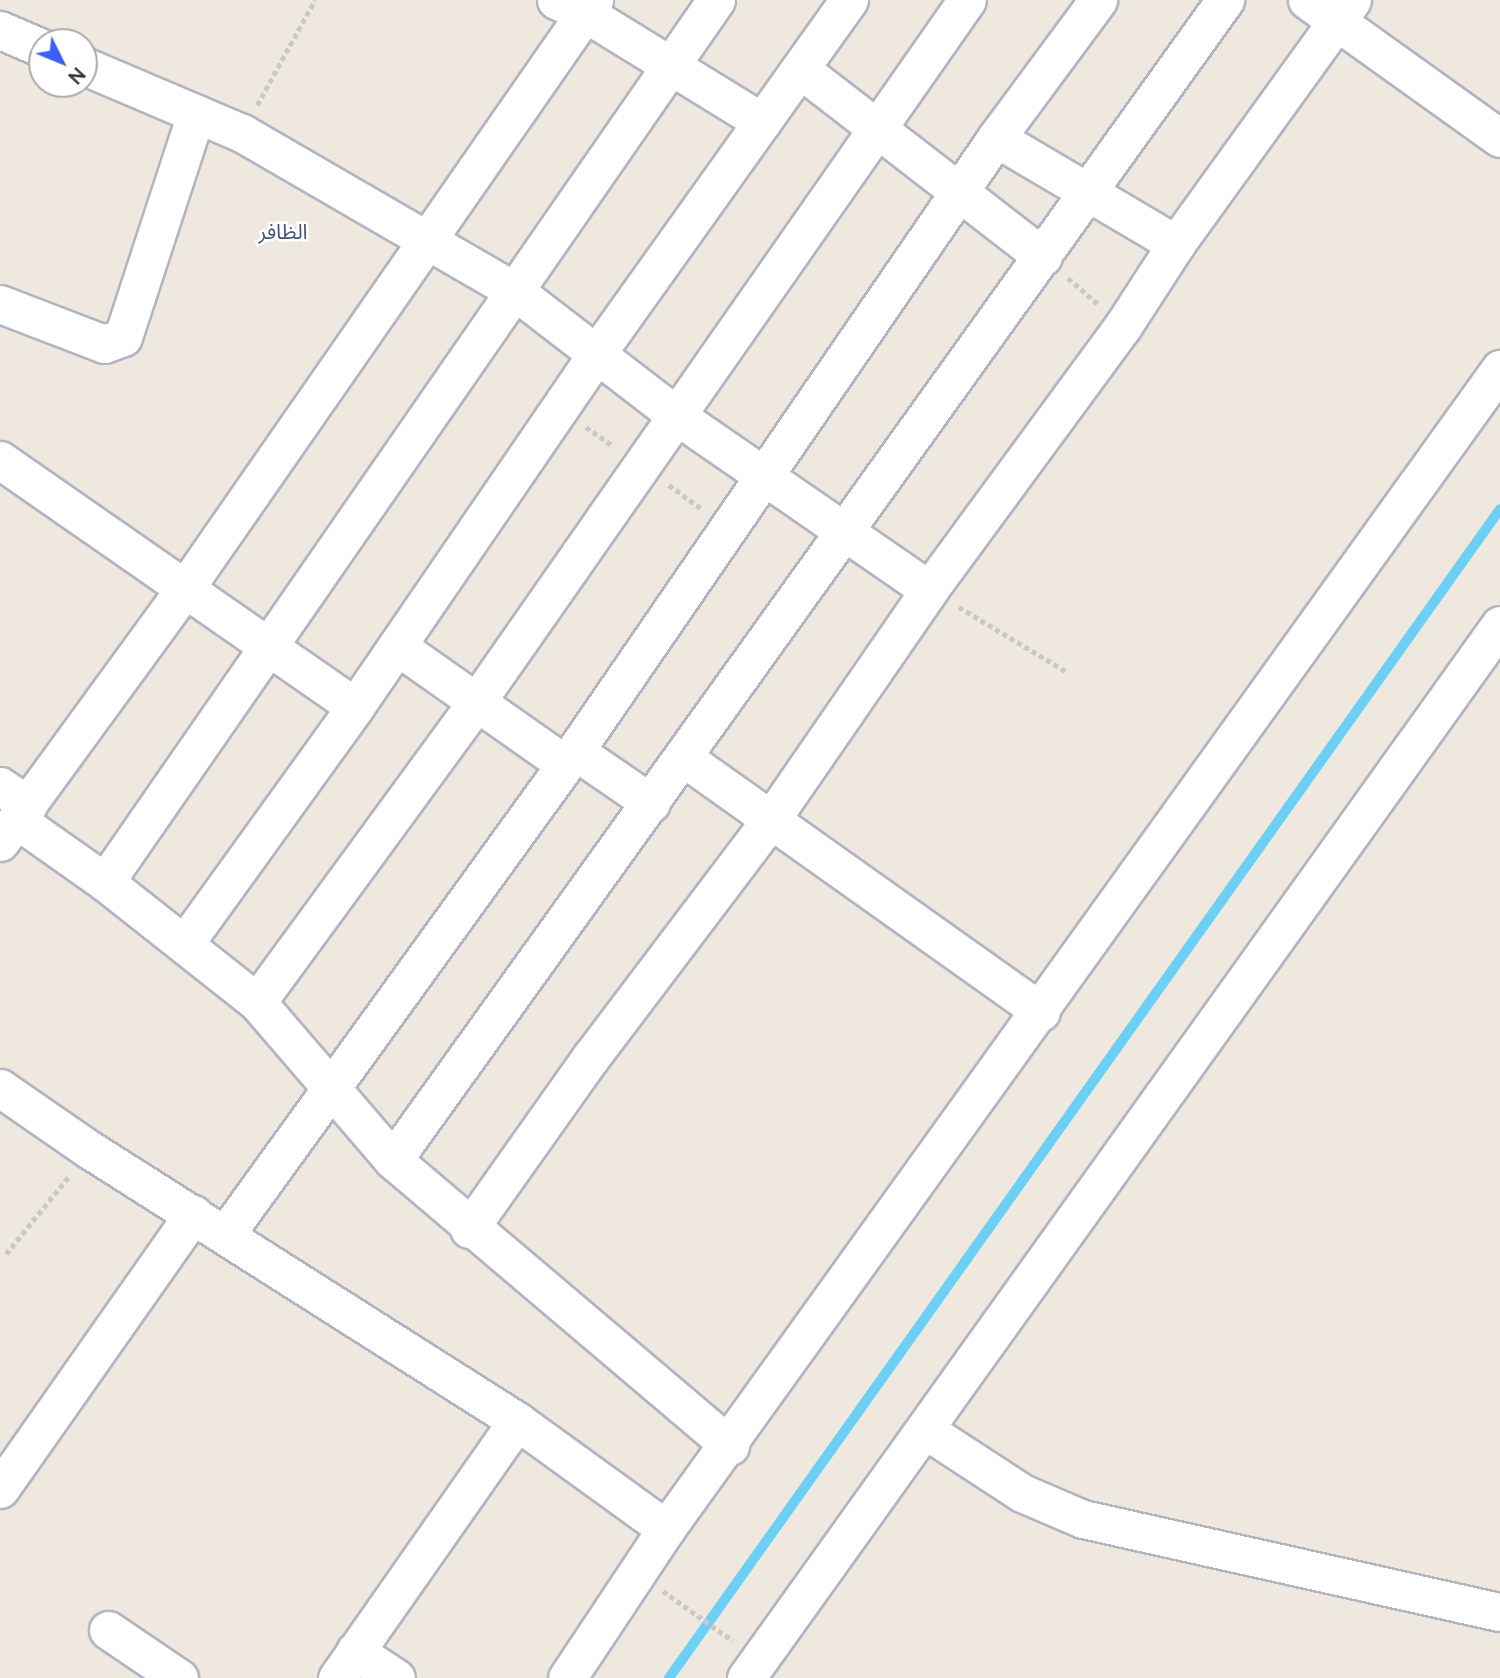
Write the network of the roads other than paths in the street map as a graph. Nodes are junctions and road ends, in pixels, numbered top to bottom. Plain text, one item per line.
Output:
1 (716, 0) edge
2 (849, 0) edge
3 (967, 0) edge
4 (1097, 0) edge
5 (1225, 0) edge
6 (1307, 0) edge
7 (578, 4) edge
8 (1345, 11) edge
9 (0, 30) edge
10 (28, 42) edge
11 (670, 64) junction
12 (800, 69) junction
13 (98, 72) edge
14 (196, 114) junction
15 (762, 122) junction
16 (875, 127) junction
17 (996, 138) junction
18 (1500, 138) edge
19 (1088, 189) junction
20 (960, 193) junction
21 (426, 240) junction
22 (1177, 244) junction
23 (1043, 257) junction
24 (516, 292) junction
25 (0, 304) edge
26 (597, 354) junction
27 (1500, 369) edge
28 (677, 416) junction
29 (0, 460) edge
30 (765, 478) junction
31 (845, 530) junction
32 (186, 587) junction
33 (929, 590) junction
34 (1500, 625) edge
35 (397, 646) junction
36 (270, 649) junction
37 (477, 701) junction
38 (355, 707) junction
39 (570, 758) junction
40 (684, 758) junction
41 (651, 803) junction
42 (11, 813) edge
43 (772, 818) junction
44 (105, 882) junction
45 (184, 943) junction
46 (257, 1002) junction
47 (1041, 1012) junction
48 (0, 1088) edge
49 (331, 1088) junction
50 (393, 1160) junction
51 (193, 1214) junction
52 (469, 1229) junction
53 (225, 1235) junction
54 (517, 1421) junction
55 (927, 1431) junction
56 (730, 1446) junction
57 (0, 1489) edge
58 (666, 1529) junction
59 (1500, 1612) edge
60 (108, 1630) dead end
61 (346, 1665) edge
62 (179, 1678) edge
63 (396, 1678) edge
64 (567, 1678) edge
65 (746, 1678) edge

1 - 11 street
2 - 12 street
3 - 16 street
4 - 17 street
5 - 19 street
6 - 8 street
7 - 11 street
7 - 21 street
8 - 18 street
8 - 22 street
9 - 10 street
11 - 15 street
11 - 24 street
12 - 15 street
12 - 16 street
13 - 14 street
14 - 21 street
14 - 25 street
15 - 26 street
16 - 20 street
16 - 28 street
17 - 19 street
17 - 20 street
19 - 22 street
19 - 23 street
20 - 23 street
20 - 30 street
21 - 24 street
21 - 32 street
22 - 33 street
23 - 31 street
24 - 26 street
24 - 36 street
26 - 28 street
26 - 35 street
27 - 47 street
28 - 30 street
28 - 37 street
29 - 32 street
30 - 31 street
30 - 39 street
31 - 33 street
31 - 40 street
32 - 36 street
32 - 42 street
33 - 43 street
34 - 55 street
35 - 37 street
35 - 38 street
36 - 38 street
36 - 44 street
37 - 39 street
37 - 46 street
38 - 45 street
39 - 41 street
39 - 49 street
40 - 41 street
40 - 43 street
41 - 50 street
42 - 44 street
43 - 47 street
43 - 52 street
44 - 45 street
45 - 46 street
46 - 49 street
47 - 56 street
48 - 51 street
49 - 50 street
49 - 53 street
50 - 52 street
51 - 53 street
51 - 57 street
52 - 56 street
53 - 54 street
54 - 58 street
54 - 61 street
55 - 59 street
55 - 65 street
56 - 58 street
58 - 64 street
60 - 62 street
61 - 63 street

